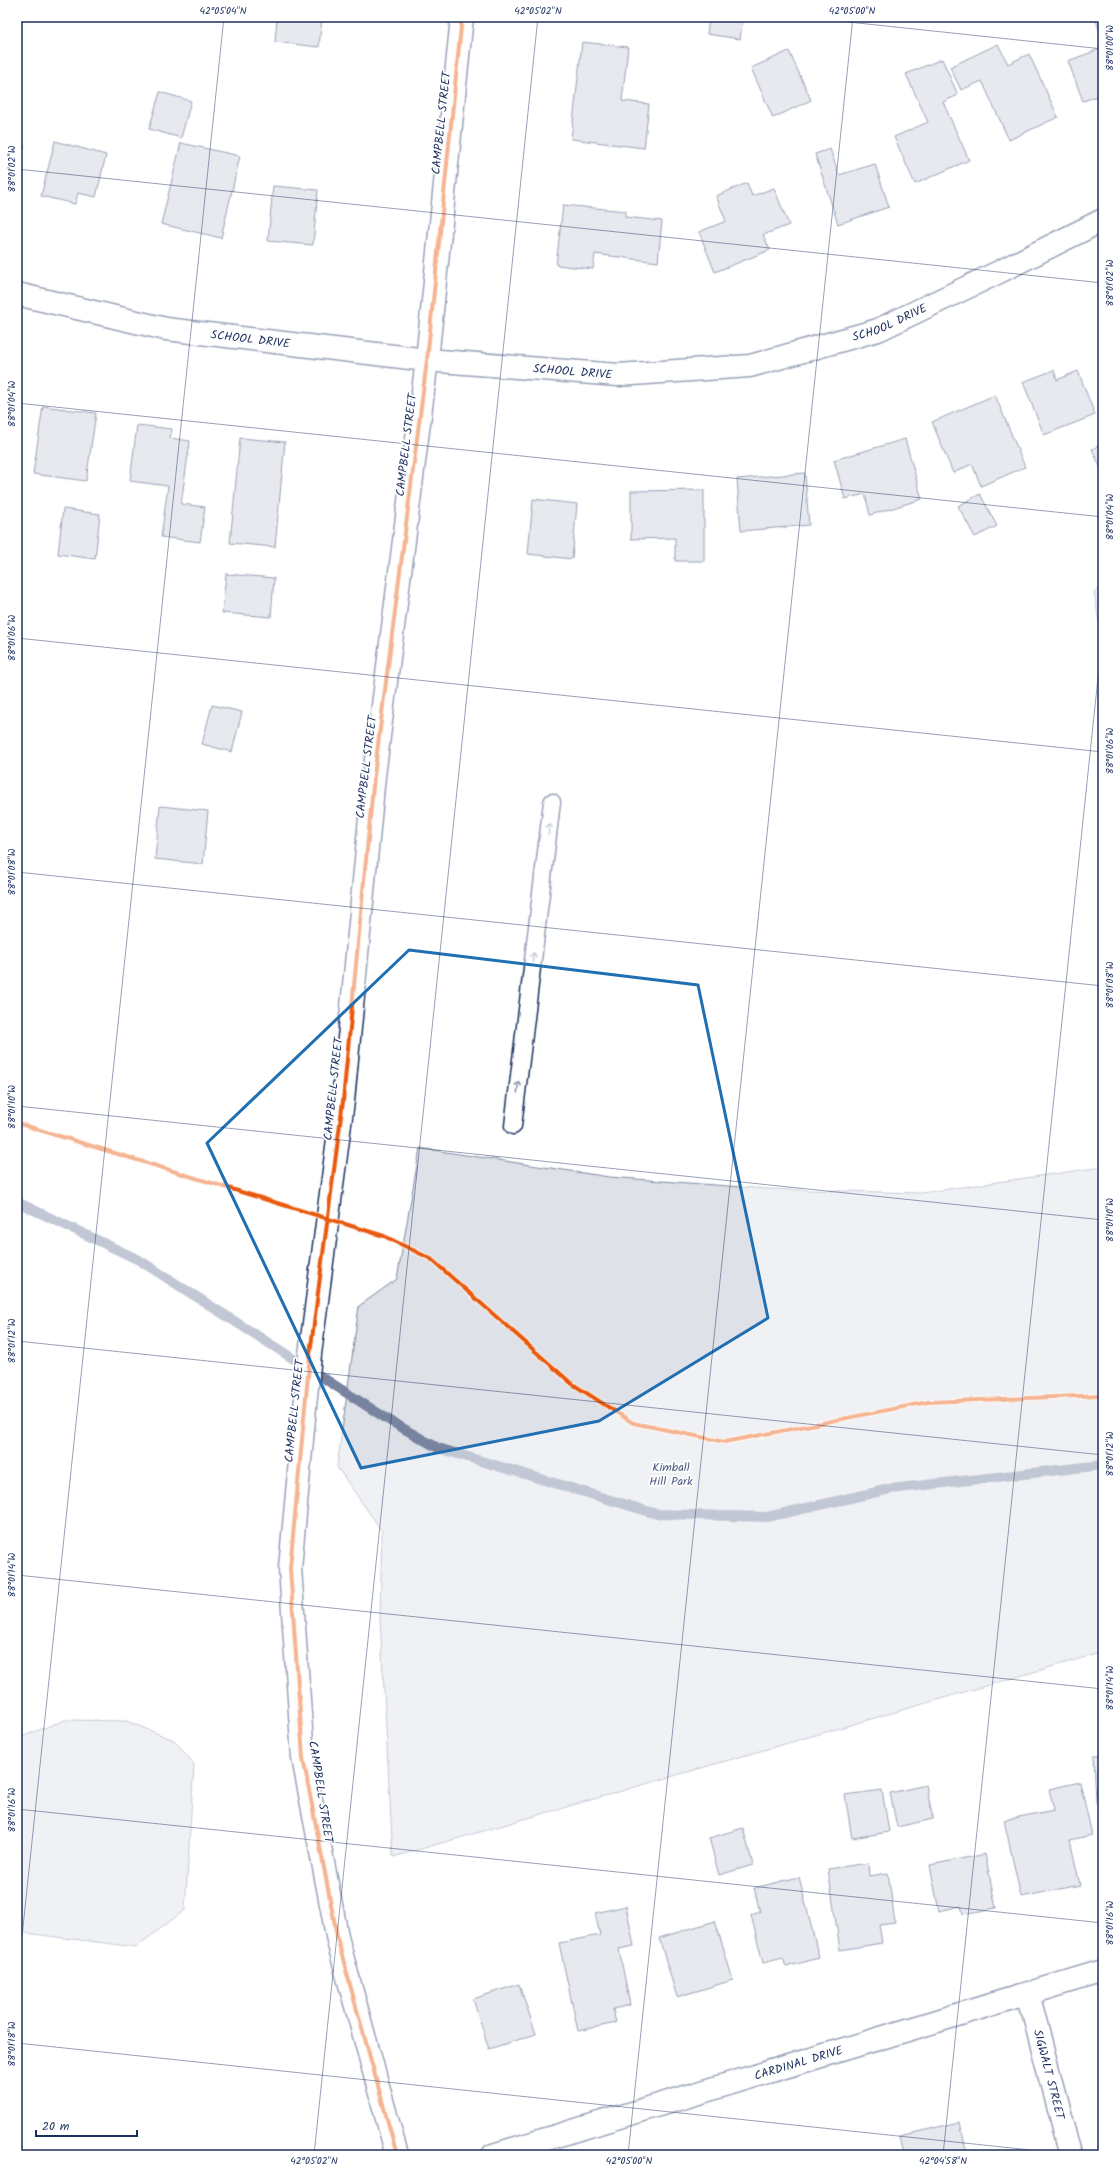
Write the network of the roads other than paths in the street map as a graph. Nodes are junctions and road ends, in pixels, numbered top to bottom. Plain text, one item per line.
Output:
1 (462, 17) edge
2 (1103, 220) edge
3 (17, 294) edge
4 (427, 360) junction
5 (552, 802) dead end
6 (513, 1126) dead end
7 (1103, 1971) edge
8 (1028, 1993) junction
9 (397, 2155) edge
10 (493, 2155) edge
11 (1070, 2155) edge

1 - 4 street, CAMPBELL STREET
2 - 4 street, SCHOOL DRIVE
3 - 4 street, SCHOOL DRIVE
4 - 9 street, CAMPBELL STREET
6 -> 5 lane
7 - 8 street, CARDINAL DRIVE
8 - 10 street, CARDINAL DRIVE
8 - 11 street, SIGWALT STREET

